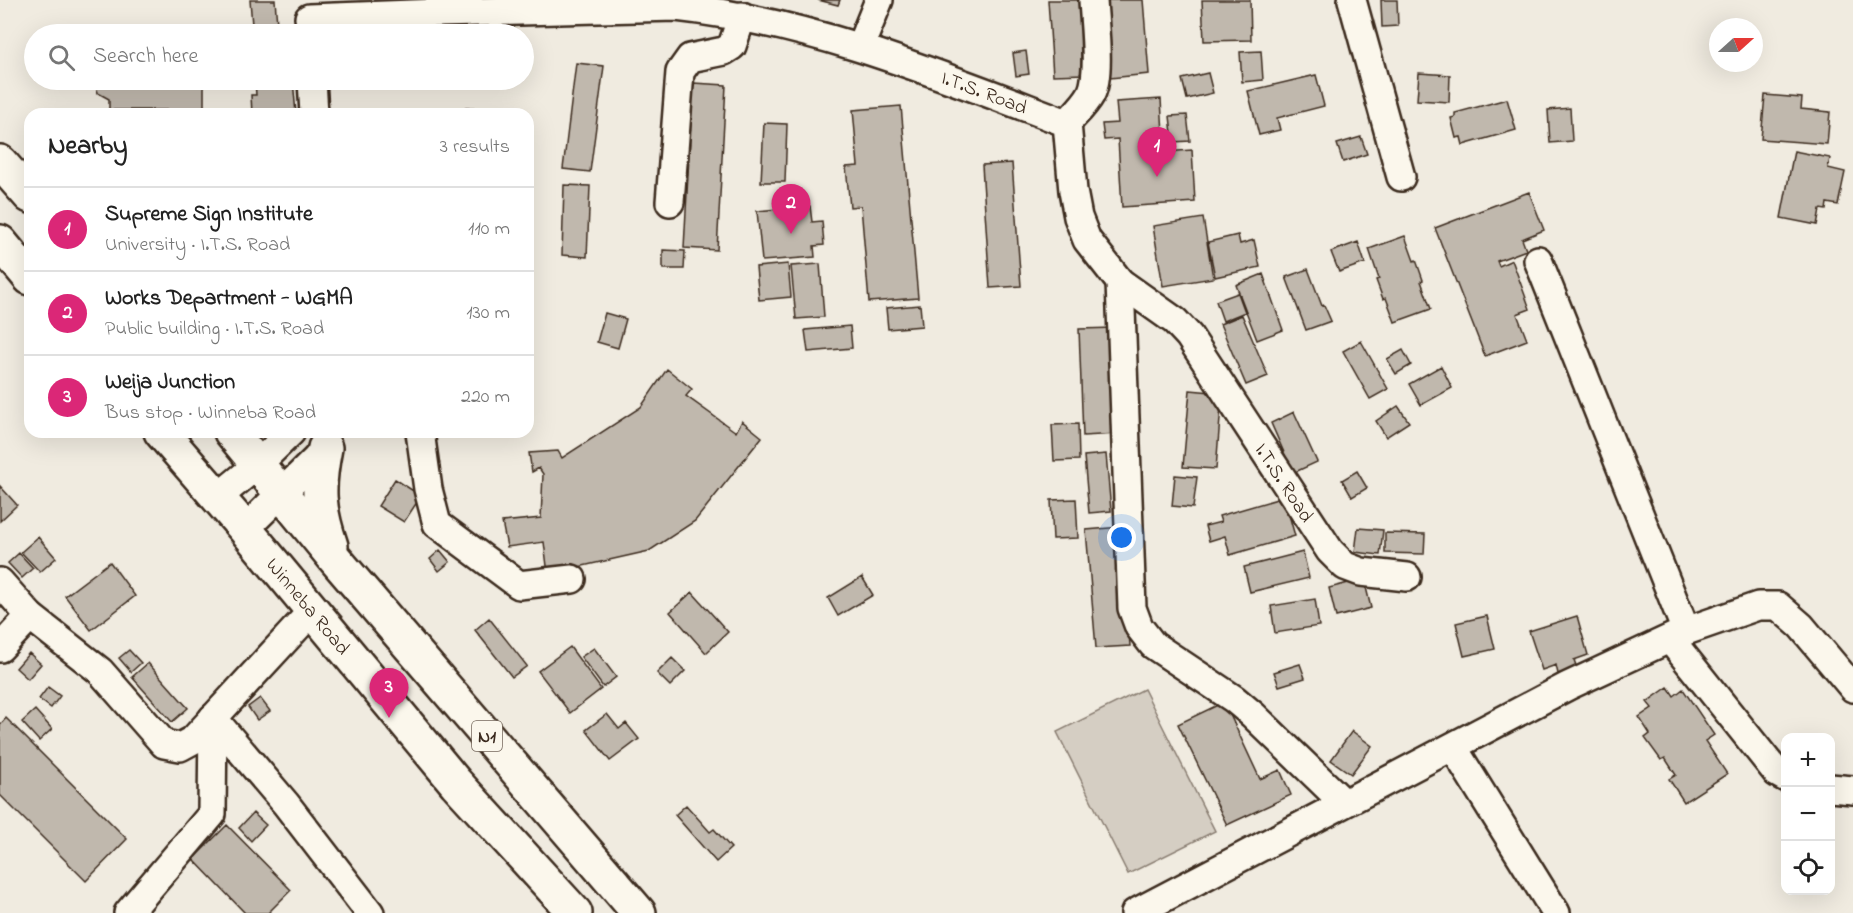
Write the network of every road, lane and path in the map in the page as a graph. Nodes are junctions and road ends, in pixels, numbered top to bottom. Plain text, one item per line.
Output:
1 (879, 0) edge
2 (1093, 0) edge
3 (1352, 0) edge
4 (676, 3) edge
5 (439, 6) edge
6 (742, 16) junction
7 (309, 18) edge
8 (860, 47) junction
9 (313, 90) edge
10 (314, 108) edge
11 (1067, 123) junction
12 (0, 162) edge
13 (1401, 177) dead end
14 (24, 189) edge
15 (670, 202) dead end
16 (0, 242) edge
17 (1538, 260) dead end
18 (24, 271) edge
19 (1120, 282) junction
20 (166, 438) edge
21 (236, 438) edge
22 (285, 438) edge
23 (421, 438) edge
24 (326, 440) edge
25 (256, 465) junction
26 (281, 493) junction
27 (217, 498) junction
28 (245, 529) junction
29 (335, 560) junction
30 (1407, 577) dead end
31 (572, 579) dead end
32 (0, 582) edge
33 (312, 611) junction
34 (30, 616) junction
35 (1678, 635) junction
36 (0, 648) edge
37 (1853, 688) edge
38 (213, 718) junction
39 (1453, 747) junction
40 (1781, 776) edge
41 (1835, 788) edge
42 (1853, 790) edge
43 (1344, 803) junction
44 (128, 913) edge
45 (370, 913) edge
46 (575, 913) edge
47 (639, 913) edge
48 (1136, 913) edge
49 (1556, 913) edge

1 - 8 street
2 - 11 street
3 - 13 street
4 - 5 street, I.T.S. Road
4 - 6 street, I.T.S. Road
5 - 7 street, I.T.S. Road
6 - 8 street, I.T.S. Road
6 - 15 street
8 - 11 street, I.T.S. Road
9 - 10 street
11 - 19 street, I.T.S. Road
12 - 14 highway
16 - 18 highway
17 - 35 street
19 - 30 street, I.T.S. Road
19 - 43 street
20 - 27 highway, Winneba Road
21 - 25 highway, N1
22 - 25 street
23 - 31 street
24 - 26 street
24 - 29 highway
25 - 26 highway, N1
25 - 27 street
26 - 28 street
26 - 29 highway, N1
27 - 28 highway, Winneba Road
28 - 33 highway, Winneba Road
29 - 47 highway, N1
32 - 34 street
33 - 38 street
33 - 46 highway, Winneba Road
34 - 36 street
34 - 38 street
35 - 37 street
35 - 39 street
35 - 40 street
38 - 44 street
38 - 45 street
39 - 43 street
39 - 49 street
41 - 42 street
43 - 48 street

